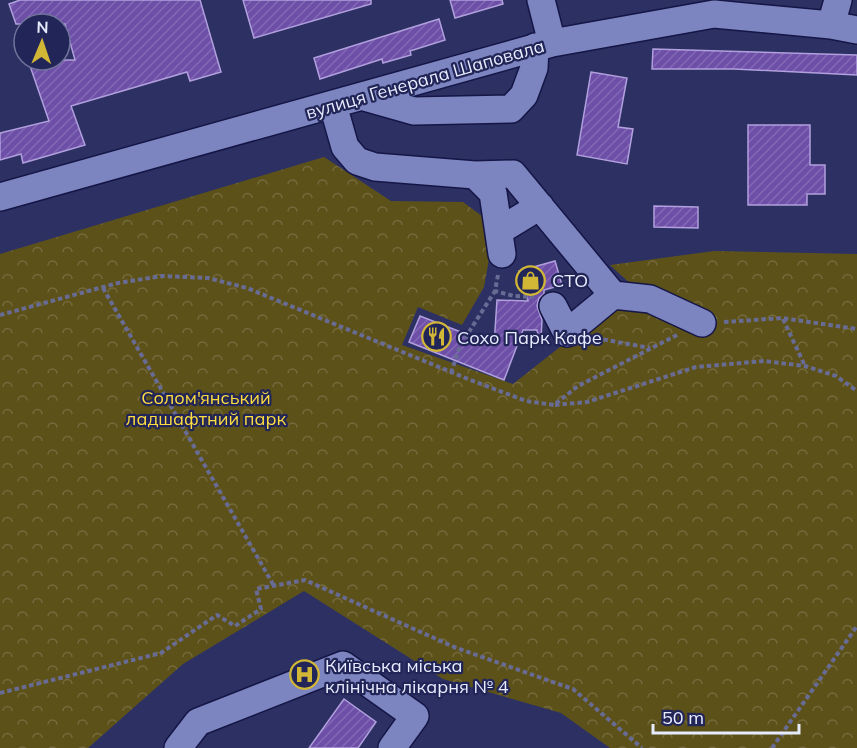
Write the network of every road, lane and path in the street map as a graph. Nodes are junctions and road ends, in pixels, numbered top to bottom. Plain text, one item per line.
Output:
1 (541, 0) edge
2 (713, 7) edge
3 (834, 12) edge
4 (857, 30) edge
5 (543, 45) junction
6 (360, 96) junction
7 (333, 105) junction
8 (475, 175) junction
9 (0, 197) edge
10 (540, 206) junction
11 (501, 242) junction
12 (102, 288) junction
13 (495, 291) junction
14 (613, 295) junction
15 (553, 306) joint
16 (0, 315) edge
17 (782, 318) junction
18 (702, 323) junction
19 (857, 329) edge
20 (567, 333) junction
21 (651, 348) junction
22 (805, 366) junction
23 (451, 373) junction
24 (857, 391) edge
25 (554, 405) junction
26 (274, 586) dead end
27 (857, 626) edge
28 (178, 748) edge
29 (392, 748) edge
30 (772, 748) edge

1 - 5 street
2 - 3 street, вулиця Генерала Шаповала
2 - 5 street, вулиця Генерала Шаповала
3 - 4 street, вулиця Генерала Шаповала
5 - 6 street, вулиця Генерала Шаповала
5 - 6 street
6 - 7 street, вулиця Генерала Шаповала
7 - 8 street
7 - 9 street, вулиця Генерала Шаповала
8 - 10 street
8 - 11 street
10 - 11 street
10 - 14 street
11 - 13 path
12 - 16 path
12 - 23 path
12 - 26 path
13 - 15 path
13 - 23 path
14 - 18 street
14 - 20 street
15 - 20 street
17 - 18 path
17 - 19 path
17 - 22 path
18 - 21 path
20 - 21 path
21 - 25 path
22 - 24 path
22 - 25 path
23 - 25 path
27 - 30 path
28 - 29 street

